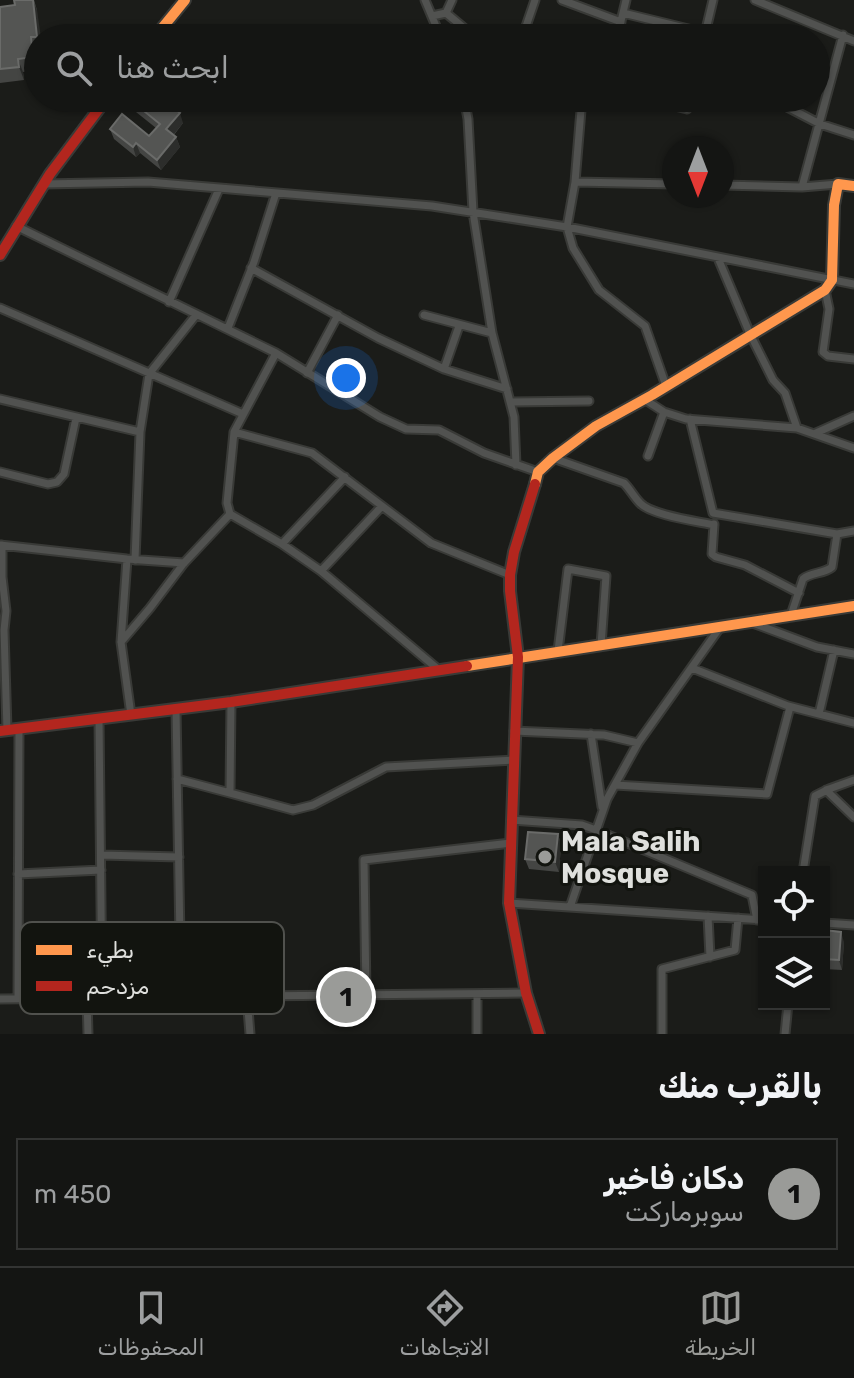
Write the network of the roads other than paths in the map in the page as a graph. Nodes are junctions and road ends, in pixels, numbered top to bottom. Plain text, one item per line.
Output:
1 (185, 0) edge
2 (425, 0) edge
3 (452, 0) edge
4 (535, 0) edge
5 (562, 0) edge
6 (626, 0) edge
7 (713, 0) edge
8 (755, 0) edge
9 (446, 13) junction
10 (623, 13) junction
11 (432, 16) junction
12 (621, 22) joint
13 (165, 24) edge
14 (435, 24) edge
15 (459, 24) edge
16 (527, 24) edge
17 (662, 24) edge
18 (707, 24) edge
19 (815, 24) edge
20 (830, 30) edge
21 (843, 35) junction
22 (854, 41) edge
23 (830, 85) edge
24 (97, 112) edge
25 (467, 112) edge
26 (581, 112) edge
27 (797, 112) edge
28 (823, 112) edge
29 (820, 124) junction
30 (854, 135) edge
31 (575, 182) junction
32 (43, 184) junction
33 (662, 184) edge
34 (838, 184) junction
35 (734, 185) edge
36 (854, 186) edge
37 (802, 187) junction
38 (219, 189) junction
39 (276, 193) junction
40 (473, 212) junction
41 (16, 226) junction
42 (567, 227) junction
43 (0, 255) edge
44 (718, 258) junction
45 (251, 268) junction
46 (832, 280) junction
47 (854, 284) edge
48 (825, 290) junction
49 (169, 302) junction
50 (0, 308) edge
51 (196, 315) junction
52 (338, 315) junction
53 (424, 315) dead end
54 (459, 326) junction
55 (228, 328) junction
56 (492, 333) junction
57 (750, 334) junction
58 (276, 353) junction
59 (854, 359) edge
60 (444, 369) junction
61 (307, 373) junction
62 (149, 374) junction
63 (666, 386) junction
64 (507, 389) junction
65 (0, 399) edge
66 (644, 399) junction
67 (589, 401) dead end
68 (511, 402) junction
69 (664, 412) junction
70 (243, 414) junction
71 (854, 416) edge
72 (76, 418) junction
73 (690, 419) junction
74 (797, 428) junction
75 (140, 432) junction
76 (234, 432) junction
77 (816, 433) junction
78 (854, 448) edge
79 (648, 456) dead end
80 (553, 458) junction
81 (516, 465) junction
82 (0, 472) edge
83 (538, 472) junction
84 (345, 477) junction
85 (382, 506) junction
86 (713, 513) junction
87 (230, 514) junction
88 (714, 525) junction
89 (854, 531) edge
90 (837, 534) junction
91 (282, 544) junction
92 (1, 545) edge
93 (131, 559) junction
94 (184, 563) junction
95 (321, 571) junction
96 (510, 575) junction
97 (799, 593) junction
98 (854, 606) edge
99 (791, 615) junction
100 (748, 622) junction
101 (721, 626) junction
102 (121, 642) junction
103 (601, 645) junction
104 (834, 650) junction
105 (558, 651) junction
106 (854, 654) edge
107 (518, 657) junction
108 (692, 668) junction
109 (439, 670) junction
110 (231, 702) junction
111 (790, 707) junction
112 (176, 709) junction
113 (819, 714) junction
114 (131, 715) junction
115 (99, 719) junction
116 (854, 723) edge
117 (9, 730) edge
118 (514, 731) junction
119 (591, 734) junction
120 (638, 743) junction
121 (513, 760) junction
122 (177, 779) junction
123 (854, 780) edge
124 (615, 785) junction
125 (826, 790) junction
126 (230, 793) junction
127 (603, 811) junction
128 (854, 817) edge
129 (511, 820) junction
130 (596, 830) junction
131 (511, 843) junction
132 (101, 855) junction
133 (179, 857) junction
134 (804, 866) edge
135 (101, 870) junction
136 (18, 874) junction
137 (509, 903) junction
138 (570, 907) junction
139 (758, 914) edge
140 (708, 916) junction
141 (738, 918) junction
142 (758, 920) edge
143 (101, 922) edge
144 (180, 922) edge
145 (830, 923) edge
146 (854, 925) edge
147 (710, 957) junction
148 (526, 993) junction
149 (477, 994) junction
150 (366, 995) junction
151 (284, 996) edge
152 (0, 999) edge
153 (18, 999) joint
154 (787, 1010) edge
155 (87, 1014) edge
156 (248, 1014) edge
157 (88, 1034) edge
158 (250, 1034) edge
159 (477, 1034) edge
160 (539, 1034) edge
161 (662, 1034) edge
162 (785, 1034) edge

1 - 13 street
2 - 11 street
3 - 9 street
4 - 16 street
5 - 12 street
6 - 10 street
7 - 18 street
8 - 19 street
9 - 11 street
9 - 15 street
10 - 12 street
10 - 17 street
11 - 14 street
20 - 21 street
21 - 22 street
21 - 23 street
24 - 32 street
25 - 40 street
26 - 31 street
27 - 29 street
28 - 29 street
29 - 30 street
29 - 37 street
31 - 33 street
31 - 42 street
32 - 38 street
32 - 41 street
34 - 36 street
34 - 37 street
34 - 46 street
35 - 37 street
38 - 39 street
38 - 49 street
39 - 40 street
39 - 45 street
40 - 42 street
40 - 56 street
41 - 43 street
41 - 49 street
42 - 44 street
42 - 63 street
44 - 46 street
44 - 57 street
45 - 52 street
45 - 55 street
46 - 47 street
46 - 48 street
48 - 57 street
48 - 59 street
49 - 51 street
50 - 62 street
51 - 55 street
51 - 62 street
52 - 60 street
52 - 61 street
53 - 54 street
54 - 56 street
54 - 60 street
55 - 58 street
56 - 64 street
57 - 63 street
57 - 74 street
58 - 61 street
58 - 70 street
60 - 64 street
61 - 81 street
62 - 70 street
62 - 75 street
63 - 66 street
64 - 68 street
65 - 72 street
66 - 69 street
66 - 80 street
67 - 68 street
68 - 81 street
69 - 73 street
69 - 79 street
70 - 76 street
71 - 77 street
72 - 75 street
72 - 82 street
73 - 74 street
73 - 86 street
74 - 77 street
75 - 93 street
76 - 84 street
76 - 87 street
77 - 78 street
80 - 83 street
80 - 88 street
81 - 83 street
83 - 96 street
84 - 85 street
84 - 91 street
85 - 95 street
85 - 96 street
86 - 88 street
86 - 90 street
87 - 91 street
87 - 94 street
88 - 97 street
89 - 90 street
90 - 97 street
91 - 95 street
92 - 93 street
92 - 117 street
93 - 94 street
93 - 102 street
94 - 102 street
95 - 109 street
96 - 107 street
97 - 99 street
98 - 99 street
99 - 100 street
100 - 101 street
100 - 104 street
101 - 103 street
101 - 108 street
102 - 114 street
103 - 105 street
103 - 105 street
104 - 106 street
104 - 113 street
105 - 107 street
107 - 109 street
107 - 118 street
108 - 111 street
108 - 120 street
109 - 110 street
110 - 112 street
110 - 126 street
111 - 113 street
111 - 124 street
112 - 114 street
112 - 122 street
113 - 116 street
114 - 115 street
115 - 117 street
115 - 132 street
117 - 136 street
118 - 119 street
118 - 121 street
119 - 120 street
119 - 127 street
120 - 124 street
121 - 126 street
121 - 129 street
122 - 126 street
122 - 133 street
123 - 125 street
124 - 127 street
125 - 128 street
125 - 134 street
127 - 130 street
129 - 130 street
129 - 131 street
130 - 138 street
130 - 139 street
131 - 137 street
131 - 150 street
132 - 133 street
132 - 135 street
133 - 144 street
135 - 136 street
135 - 143 street
136 - 153 street
137 - 138 street
137 - 148 street
138 - 140 street
140 - 141 street
140 - 147 street
141 - 142 street
141 - 147 street
145 - 146 street
147 - 161 street
148 - 149 street
148 - 160 street
149 - 150 street
149 - 159 street
150 - 151 street
152 - 153 street
154 - 162 street
155 - 157 street
156 - 158 street

